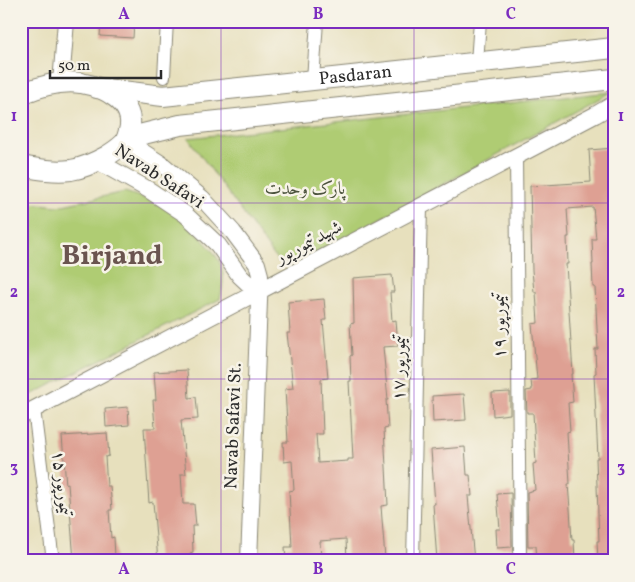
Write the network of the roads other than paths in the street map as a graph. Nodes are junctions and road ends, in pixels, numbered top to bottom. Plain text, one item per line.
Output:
1 (66, 21) edge
2 (167, 21) edge
3 (317, 21) edge
4 (480, 21) edge
5 (614, 48) edge
6 (477, 62) junction
7 (164, 77) dead end
8 (614, 79) edge
9 (313, 80) junction
10 (61, 83) junction
11 (97, 88) junction
12 (21, 94) edge
13 (614, 104) edge
14 (126, 140) junction
15 (516, 157) junction
16 (97, 161) junction
17 (21, 166) edge
18 (421, 207) junction
19 (258, 293) junction
20 (28, 413) edge
21 (53, 561) edge
22 (249, 561) edge
23 (413, 561) edge
24 (520, 561) edge

1 - 10 street
2 - 7 street
3 - 9 street
4 - 6 street
5 - 6 main road, Pasdaran
6 - 9 main road, Pasdaran
8 - 14 main road, Pasdaran
9 - 11 main road, Pasdaran
10 - 11 main road
10 - 12 main road
11 - 14 main road
13 - 15 street, شهید تیمورپور
14 - 16 main road
14 - 19 street, Navab Safavi
15 - 18 street, شهید تیمورپور
15 - 24 street, تیمورپور ۱۹
16 - 17 main road
16 - 19 street, Navab Safavi
18 - 19 street, شهید تیمورپور
18 - 23 street, تیمورپور ۱۷
19 - 20 street, شهید تیمورپور
19 - 22 street, Navab Safavi St.
20 - 21 street, تیمورپور ۱۵

